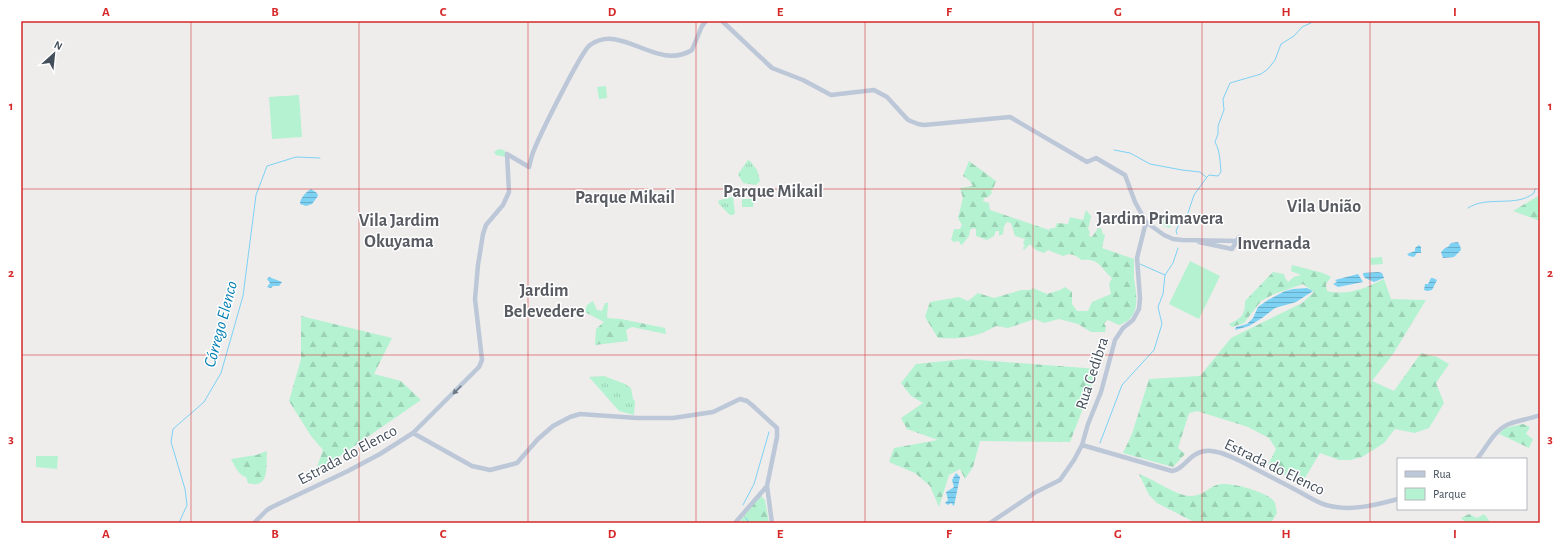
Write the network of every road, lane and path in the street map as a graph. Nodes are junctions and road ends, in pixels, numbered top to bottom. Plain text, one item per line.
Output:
1 (706, 21) edge
2 (722, 21) edge
3 (507, 161) junction
4 (520, 162) junction
5 (1146, 222) junction
6 (1192, 240) junction
7 (1540, 414) edge
8 (413, 433) junction
9 (1082, 445) junction
10 (1478, 458) edge
11 (766, 486) junction
12 (1397, 499) edge
13 (254, 523) edge
14 (735, 523) edge
15 (772, 523) edge
16 (990, 523) edge

1 - 4 street
2 - 5 street
3 - 4 street
3 - 4 street
3 -> 8 street
5 - 6 street
5 - 9 street, Rua Cedibra
6 - 6 street
7 - 10 street
8 - 11 street, Estrada do Elenco
8 - 13 street, Estrada do Elenco
9 - 12 street, Estrada do Elenco
9 - 16 street
11 - 14 street
11 - 15 street, Estrada do Elenco

